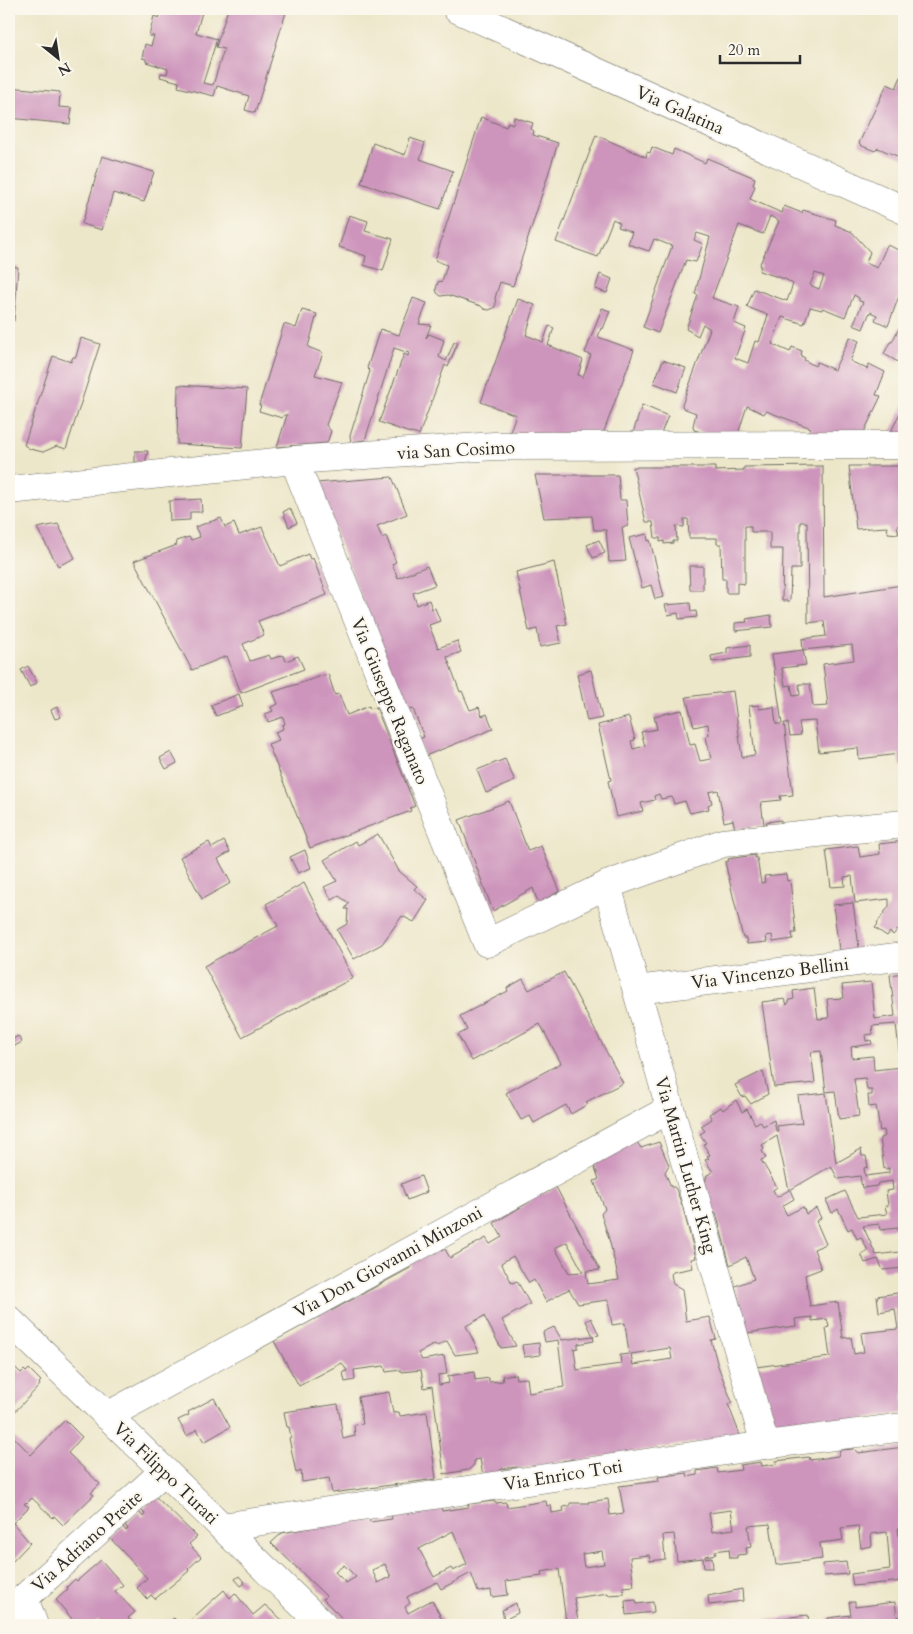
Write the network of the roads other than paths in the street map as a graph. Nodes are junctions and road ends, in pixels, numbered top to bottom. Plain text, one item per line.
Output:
1 (457, 9) edge
2 (904, 210) edge
3 (904, 445) edge
4 (294, 460) junction
5 (9, 490) edge
6 (904, 824) edge
7 (607, 885) junction
8 (904, 956) edge
9 (636, 990) junction
10 (670, 1109) junction
11 (9, 1320) edge
12 (107, 1416) junction
13 (904, 1427) edge
14 (765, 1445) junction
15 (164, 1472) junction
16 (222, 1527) junction
17 (17, 1603) edge
18 (34, 1625) edge
19 (323, 1625) edge

1 - 2 street, Via Galatina
3 - 4 street, via San Cosimo
4 - 5 street, via San Cosimo
4 - 7 street, Via Giuseppe Raganato
6 - 7 street
7 - 9 street, Via Martin Luther King
8 - 9 street, Via Vincenzo Bellini
9 - 10 street, Via Martin Luther King
10 - 12 street, Via Don Giovanni Minzoni
10 - 14 street, Via Martin Luther King
11 - 12 street, Via Filippo Turati
12 - 15 street, Via Filippo Turati
13 - 14 street, Via Enrico Toti
14 - 16 street, Via Enrico Toti
15 - 16 street, Via Filippo Turati
15 - 17 street, Via Adriano Preite
16 - 19 street, Via Filippo Turati
17 - 18 street

